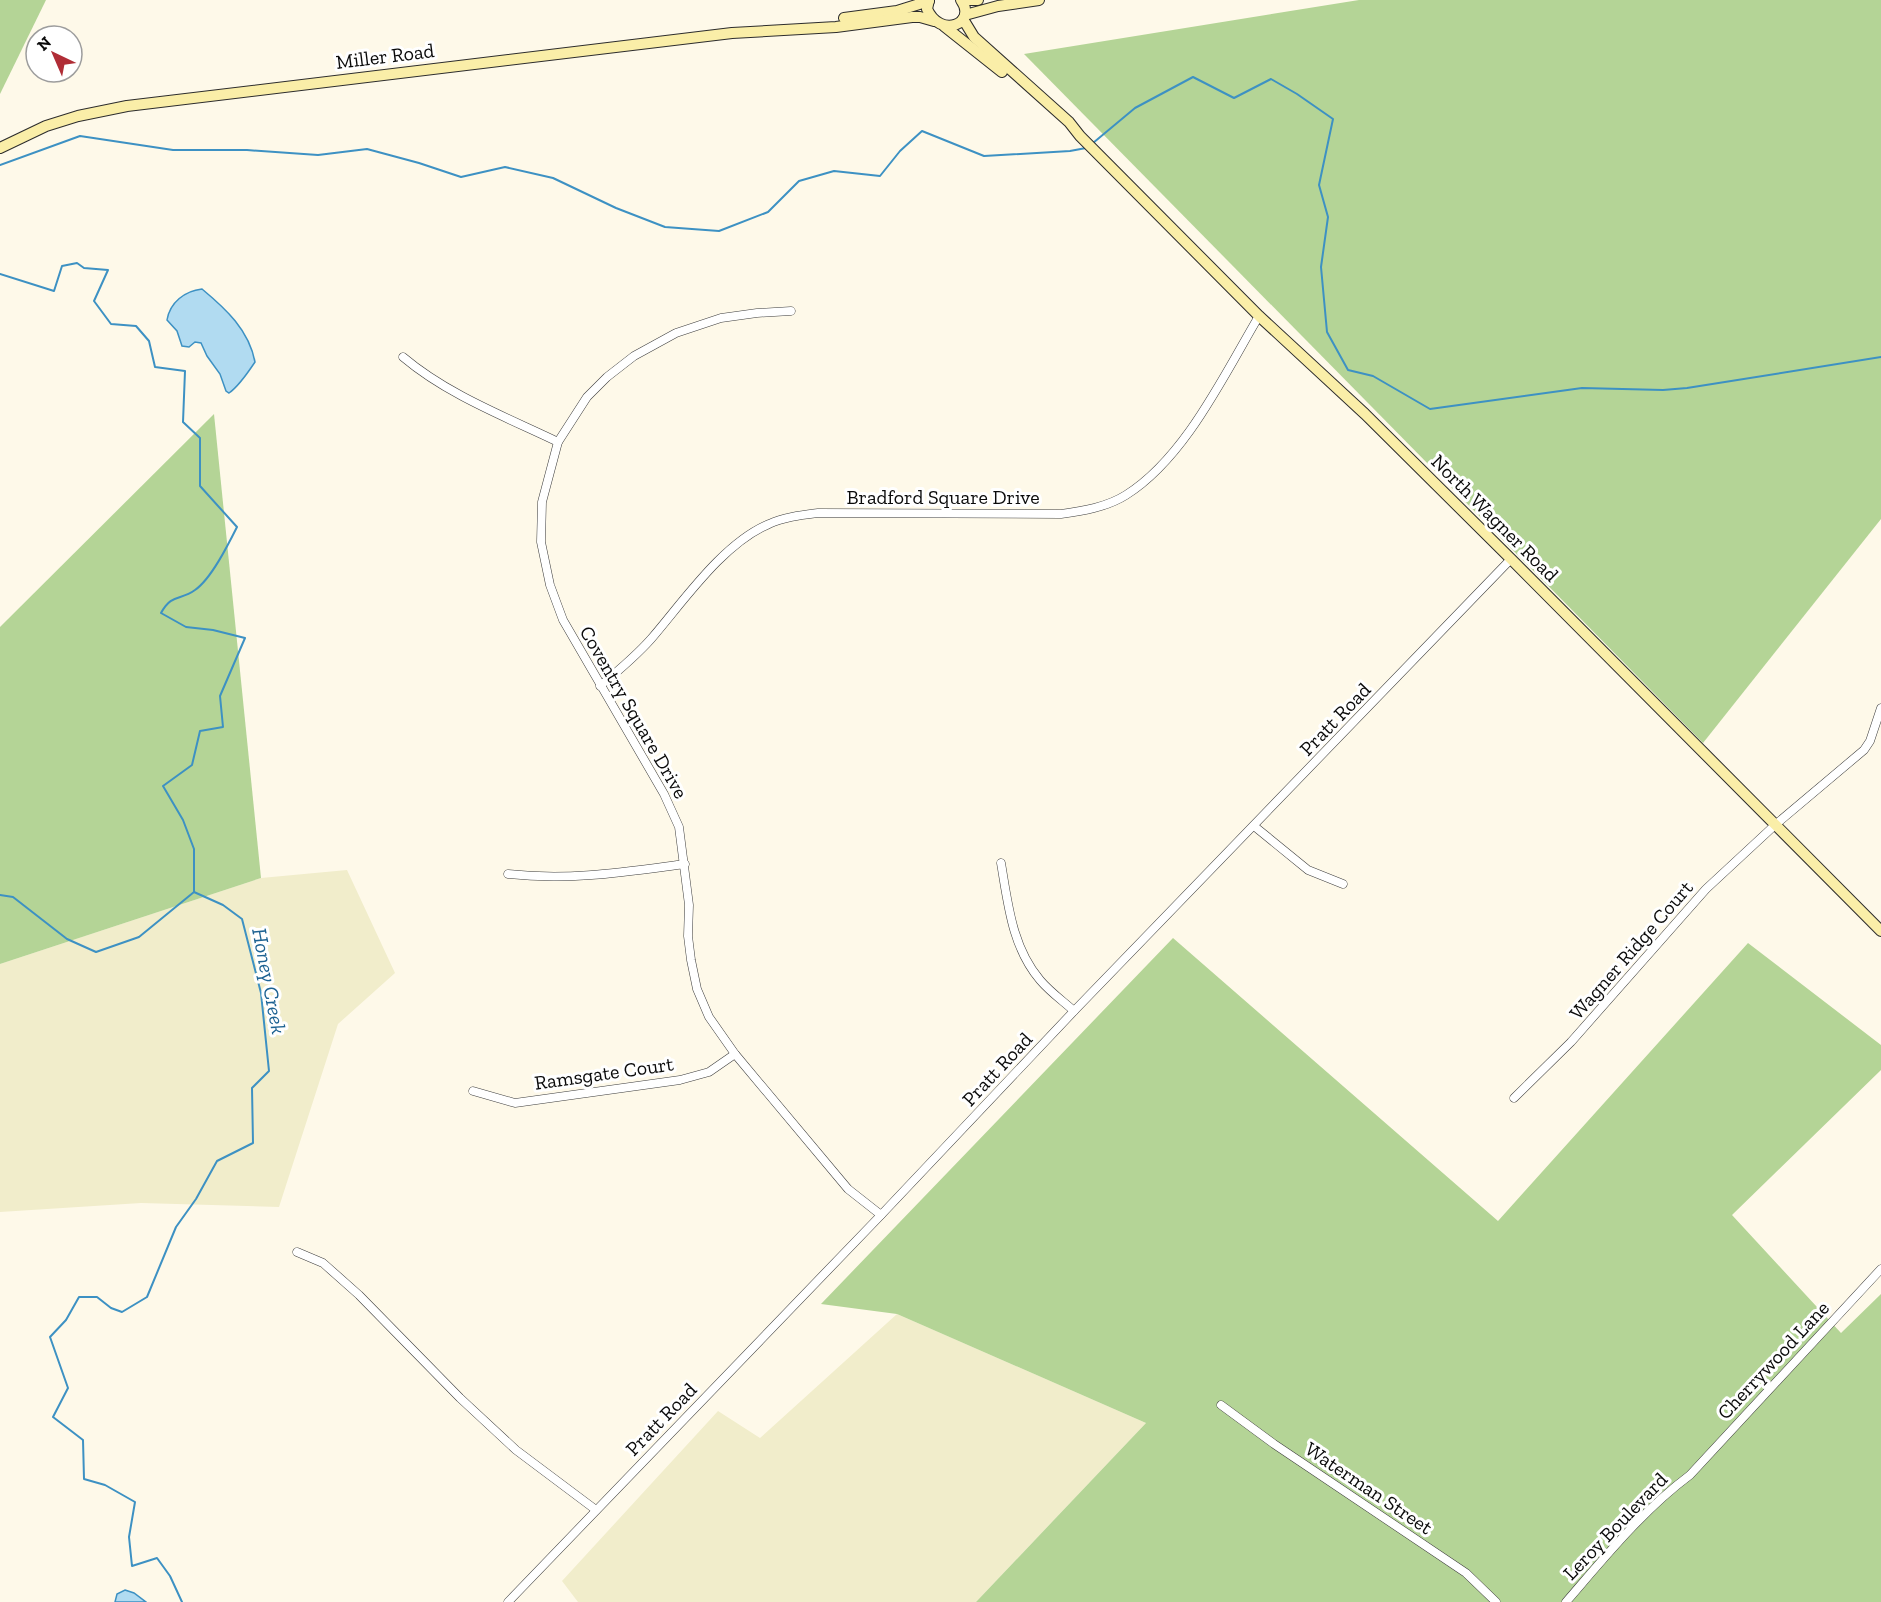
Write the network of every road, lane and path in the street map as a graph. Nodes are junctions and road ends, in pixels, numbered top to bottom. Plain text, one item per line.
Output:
1 (961, 0) edge
2 (978, 0) edge
3 (1039, 0) edge
4 (929, 1) edge
5 (964, 17) junction
6 (939, 24) junction
7 (781, 29) junction
8 (1082, 138) junction
9 (0, 148) edge
10 (791, 311) dead end
11 (1259, 316) junction
12 (403, 357) dead end
13 (558, 442) junction
14 (1511, 559) junction
15 (600, 686) junction
16 (1881, 708) edge
17 (1775, 825) junction
18 (1254, 826) junction
19 (1001, 863) dead end
20 (685, 864) junction
21 (508, 874) dead end
22 (1343, 884) dead end
23 (1881, 931) edge
24 (1074, 1011) junction
25 (735, 1054) junction
26 (473, 1090) dead end
27 (1514, 1098) dead end
28 (881, 1215) junction
29 (297, 1252) dead end
30 (1881, 1269) edge
31 (1221, 1405) dead end
32 (1690, 1474) joint
33 (596, 1510) junction
34 (508, 1602) edge
35 (1496, 1602) edge
36 (1566, 1602) edge

1 - 2 main road
1 - 5 main road
3 - 5 main road
4 - 6 main road
4 - 7 main road, Miller Road
5 - 6 main road
5 - 8 main road, North Wagner Road
6 - 7 main road, Miller Road
6 - 8 main road, North Wagner Road
7 - 9 main road, Miller Road
8 - 11 main road, North Wagner Road
10 - 13 street, Coventry Square Drive
11 - 14 main road, North Wagner Road
11 - 15 street, Bradford Square Drive
12 - 13 street
13 - 15 street, Coventry Square Drive
14 - 17 main road, North Wagner Road
14 - 18 street, Pratt Road
15 - 20 street, Coventry Square Drive
16 - 17 street, Wagner Ridge Court
17 - 23 main road, North Wagner Road
17 - 27 street, Wagner Ridge Court
18 - 22 street
18 - 24 street, Pratt Road
19 - 24 street
20 - 21 street
20 - 25 street, Coventry Square Drive
24 - 28 street, Pratt Road
25 - 26 street, Ramsgate Court
25 - 28 street, Coventry Square Drive
28 - 33 street, Pratt Road
29 - 33 street
30 - 32 street, Cherrywood Lane
31 - 35 street, Waterman Street
32 - 36 street, Leroy Boulevard
33 - 34 street, Pratt Road

